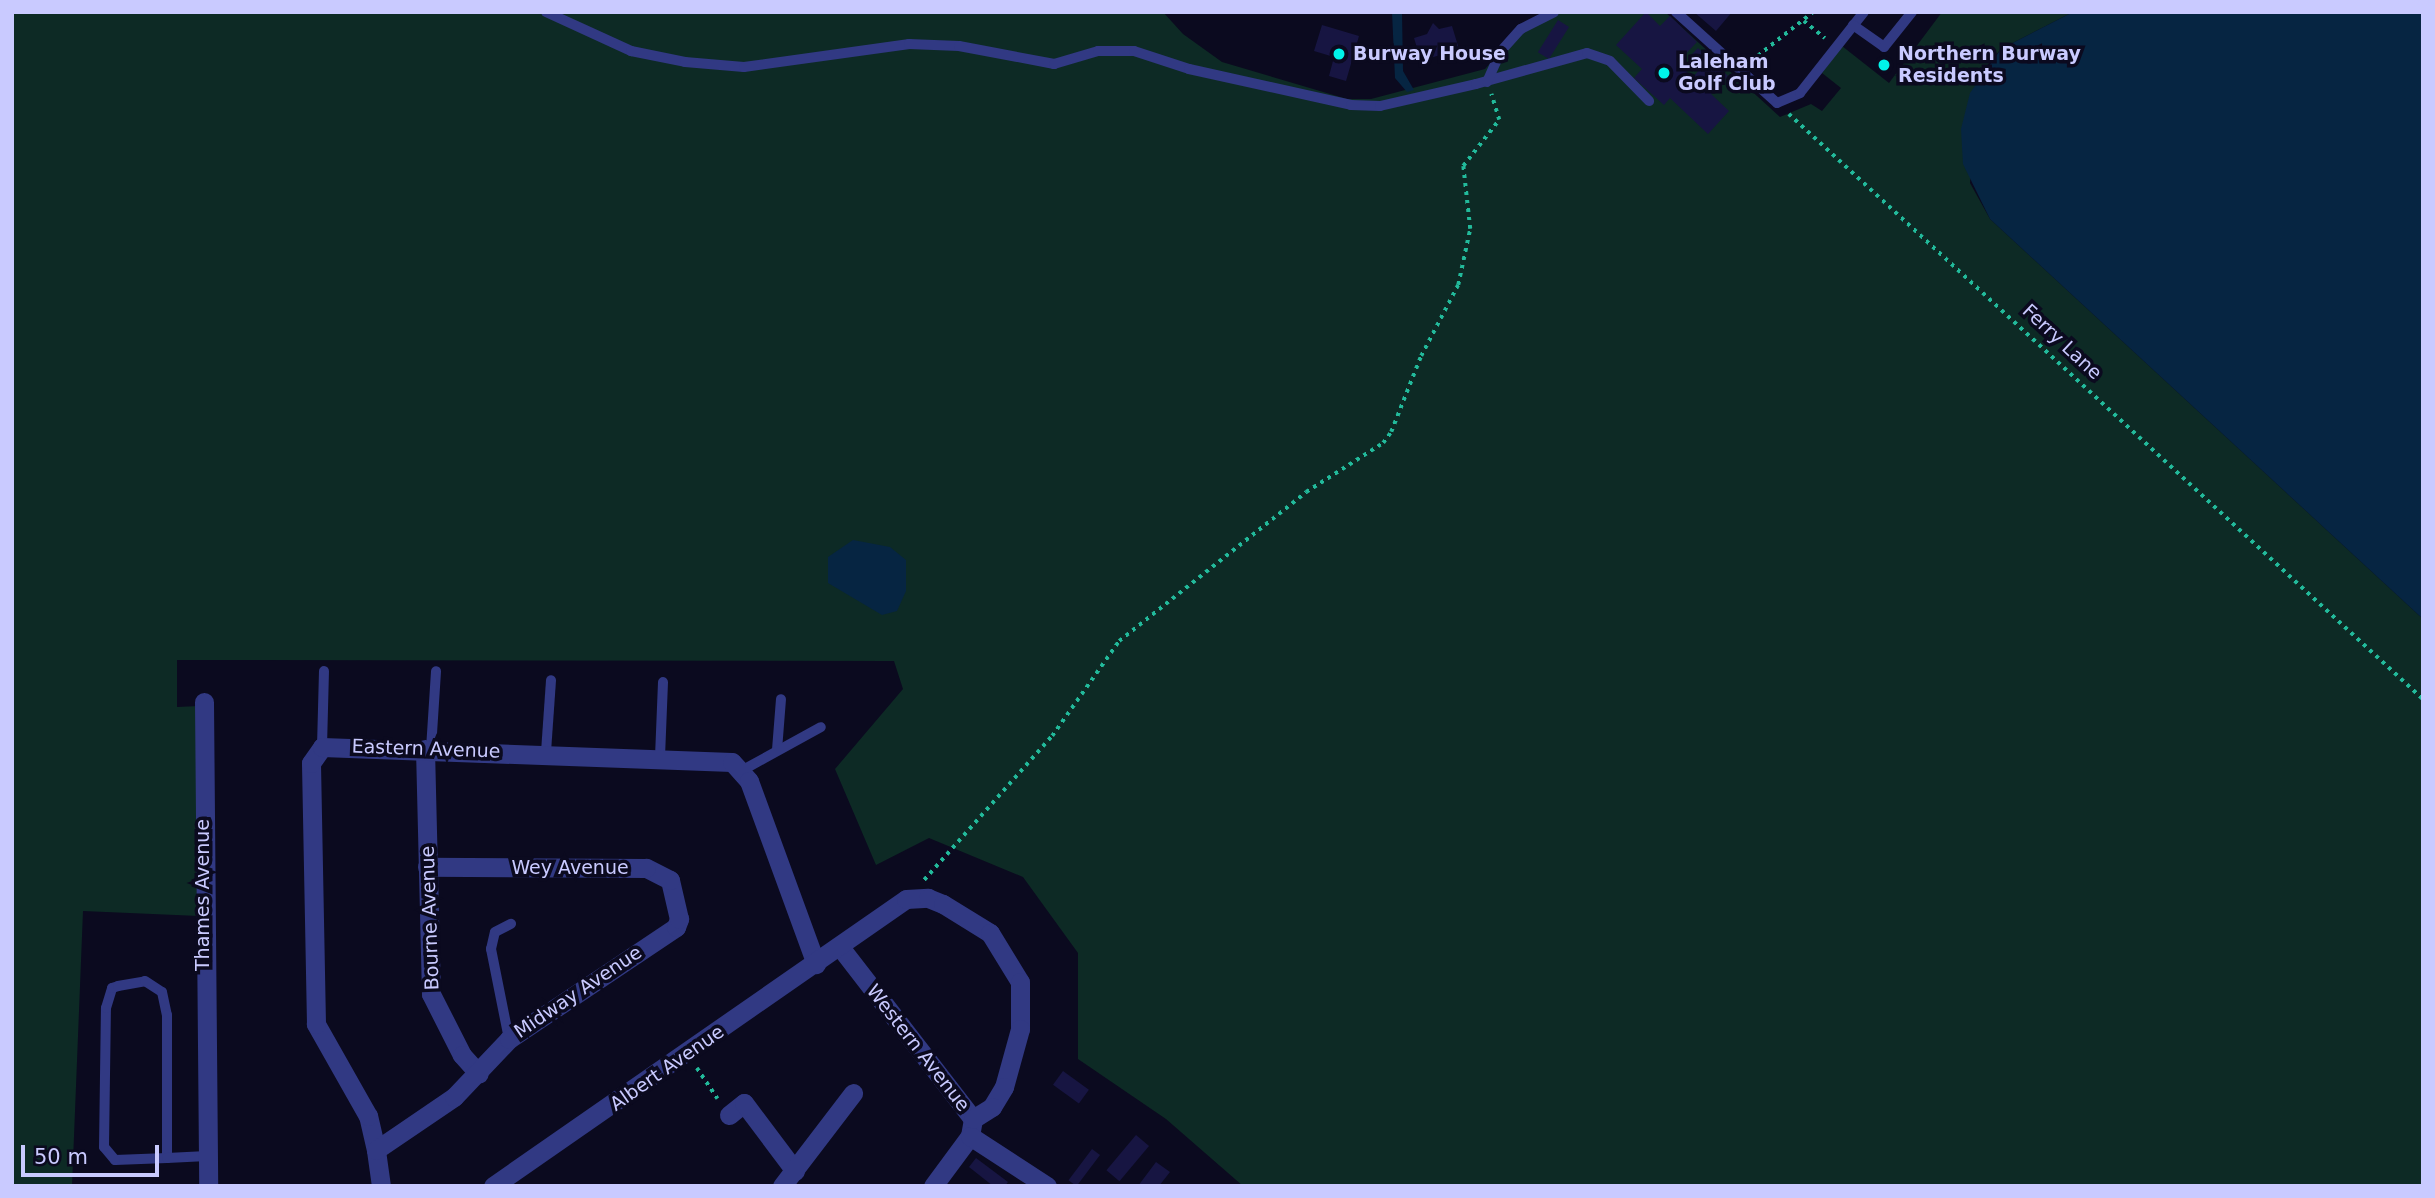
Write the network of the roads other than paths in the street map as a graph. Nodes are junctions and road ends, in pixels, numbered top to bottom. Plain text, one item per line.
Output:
1 (547, 12) edge
2 (1554, 12) edge
3 (1676, 12) edge
4 (1864, 12) edge
5 (1912, 12) edge
6 (1853, 25) junction
7 (1487, 82) junction
8 (1649, 101) dead end
9 (324, 671) dead end
10 (436, 671) dead end
11 (551, 680) dead end
12 (663, 682) dead end
13 (781, 699) dead end
14 (204, 702) dead end
15 (821, 727) dead end
16 (322, 747) junction
17 (428, 749) junction
18 (777, 750) junction
19 (546, 752) junction
20 (660, 757) junction
21 (741, 771) junction
22 (427, 867) junction
23 (679, 919) joint
24 (511, 924) dead end
25 (840, 947) junction
26 (816, 964) junction
27 (509, 1039) junction
28 (479, 1074) junction
29 (853, 1093) dead end
30 (729, 1115) road end
31 (972, 1127) junction
32 (376, 1150) junction
33 (206, 1156) junction
34 (167, 1157) junction
35 (789, 1178) edge
36 (208, 1186) edge
37 (381, 1186) edge
38 (493, 1186) edge
39 (933, 1186) edge
40 (1047, 1186) edge

1 - 7 lane
2 - 7 lane
3 - 6 lane
4 - 6 lane
5 - 6 lane
7 - 8 lane
9 - 16 lane
10 - 17 lane
11 - 19 lane
12 - 20 lane
13 - 18 lane
14 - 33 street, Thames Avenue
15 - 18 lane
16 - 17 street, Eastern Avenue
16 - 32 street
17 - 19 street, Eastern Avenue
17 - 22 street, Bourne Avenue
18 - 21 lane
19 - 20 street, Eastern Avenue
20 - 21 street, Eastern Avenue
21 - 26 street
22 - 23 street, Wey Avenue
22 - 28 street, Bourne Avenue
23 - 27 street, Midway Avenue
24 - 27 lane
25 - 26 street, Albert Avenue
25 - 31 street, Western Avenue
25 - 31 street, Albert Avenue
26 - 38 street, Albert Avenue
27 - 28 street, Midway Avenue
28 - 32 street, Midway Avenue
29 - 35 street
30 - 35 street
31 - 39 street, Western Avenue
31 - 40 street
32 - 37 street
33 - 34 lane
33 - 36 street, Thames Avenue
34 - 34 lane

